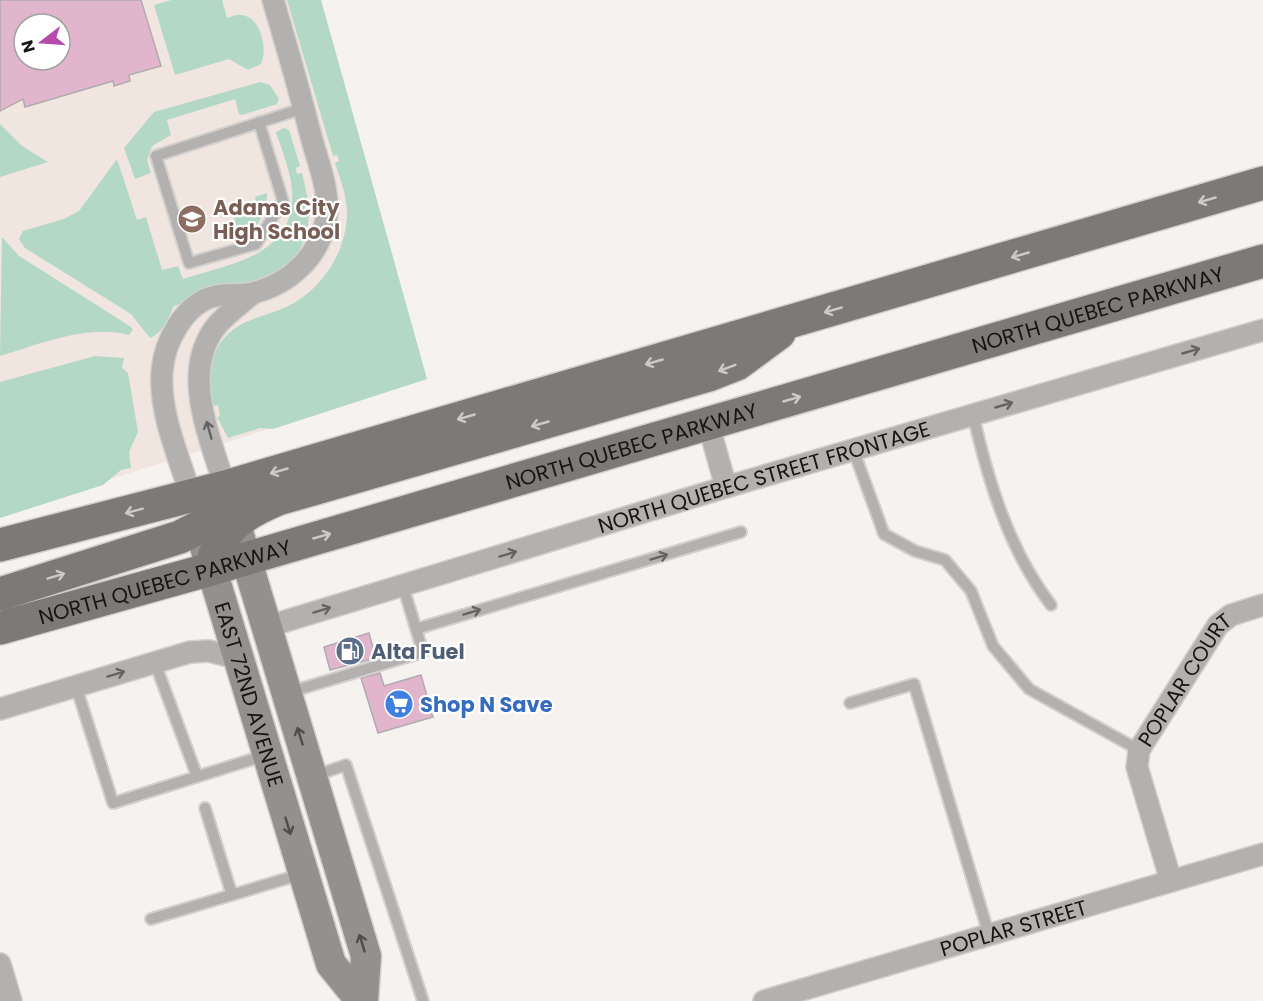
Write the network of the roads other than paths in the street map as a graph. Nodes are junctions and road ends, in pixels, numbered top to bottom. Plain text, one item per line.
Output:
1 (273, 0) edge
2 (304, 108) junction
3 (259, 122) junction
4 (1263, 183) edge
5 (1263, 261) edge
6 (253, 293) junction
7 (791, 322) junction
8 (1263, 330) edge
9 (973, 414) junction
10 (708, 423) junction
11 (853, 449) junction
12 (225, 487) junction
13 (726, 487) junction
14 (191, 496) junction
15 (236, 523) junction
16 (199, 528) junction
17 (741, 532) dead end
18 (0, 545) edge
19 (246, 558) junction
20 (211, 569) junction
21 (403, 586) junction
22 (0, 594) edge
23 (1051, 605) dead end
24 (1263, 605) edge
25 (266, 627) junction
26 (0, 628) edge
27 (416, 629) junction
28 (237, 658) junction
29 (155, 663) junction
30 (76, 686) junction
31 (286, 693) junction
32 (850, 703) dead end
33 (0, 709) edge
34 (1138, 750) junction
35 (267, 755) junction
36 (312, 776) junction
37 (197, 777) junction
38 (205, 808) dead end
39 (1263, 854) edge
40 (303, 873) junction
41 (1172, 881) junction
42 (232, 895) junction
43 (151, 919) dead end
44 (989, 935) junction
45 (0, 964) edge
46 (11, 1001) edge
47 (362, 1001) edge
48 (423, 1001) edge
49 (764, 1001) edge

1 - 2 street, EAST 72ND AVENUE
2 - 3 lane
2 - 6 street, EAST 72ND AVENUE
3 - 3 lane
4 -> 7 main road
10 -> 5 main road, NORTH QUEBEC PARKWAY
12 -> 6 street, EAST 72ND AVENUE
6 - 14 street, EAST 72ND AVENUE
7 -> 12 main road
7 -> 15 main road
9 -> 8 street, NORTH QUEBEC STREET FRONTAGE
9 - 11 street, NORTH QUEBEC STREET FRONTAGE
9 - 23 lane
10 - 13 street
19 -> 10 main road, NORTH QUEBEC PARKWAY
11 - 13 street, NORTH QUEBEC STREET FRONTAGE
11 - 34 lane
12 - 14 main road
12 - 15 main road, EAST 72ND AVENUE
12 - 16 main road
21 -> 13 street, NORTH QUEBEC STREET FRONTAGE
14 - 16 main road, EAST 72ND AVENUE
14 -> 18 main road
15 - 19 main road, EAST 72ND AVENUE
15 - 20 main road
16 - 20 main road, EAST 72ND AVENUE
22 -> 16 main road
27 -> 17 lane
19 - 20 main road, NORTH QUEBEC PARKWAY
19 - 25 main road, EAST 72ND AVENUE
20 - 26 main road, NORTH QUEBEC PARKWAY
20 - 28 main road, EAST 72ND AVENUE
25 -> 21 street, NORTH QUEBEC STREET FRONTAGE
21 - 27 lane
24 - 34 street, POPLAR COURT
25 - 31 main road, EAST 72ND AVENUE
27 - 31 lane
28 - 29 street
28 - 35 main road, EAST 72ND AVENUE
30 -> 29 street
29 - 37 lane
30 - 33 street
30 - 37 lane
36 -> 31 main road, EAST 72ND AVENUE
32 - 44 lane
34 - 41 street, POPLAR COURT
35 - 37 lane
35 -> 40 main road, EAST 72ND AVENUE
47 -> 36 main road, EAST 72ND AVENUE
36 - 48 lane
38 - 42 lane
39 - 41 street, POPLAR STREET
40 - 42 lane
40 - 47 main road, EAST 72ND AVENUE
41 - 44 street, POPLAR STREET
42 - 43 lane
44 - 49 street, POPLAR STREET
45 - 46 street

